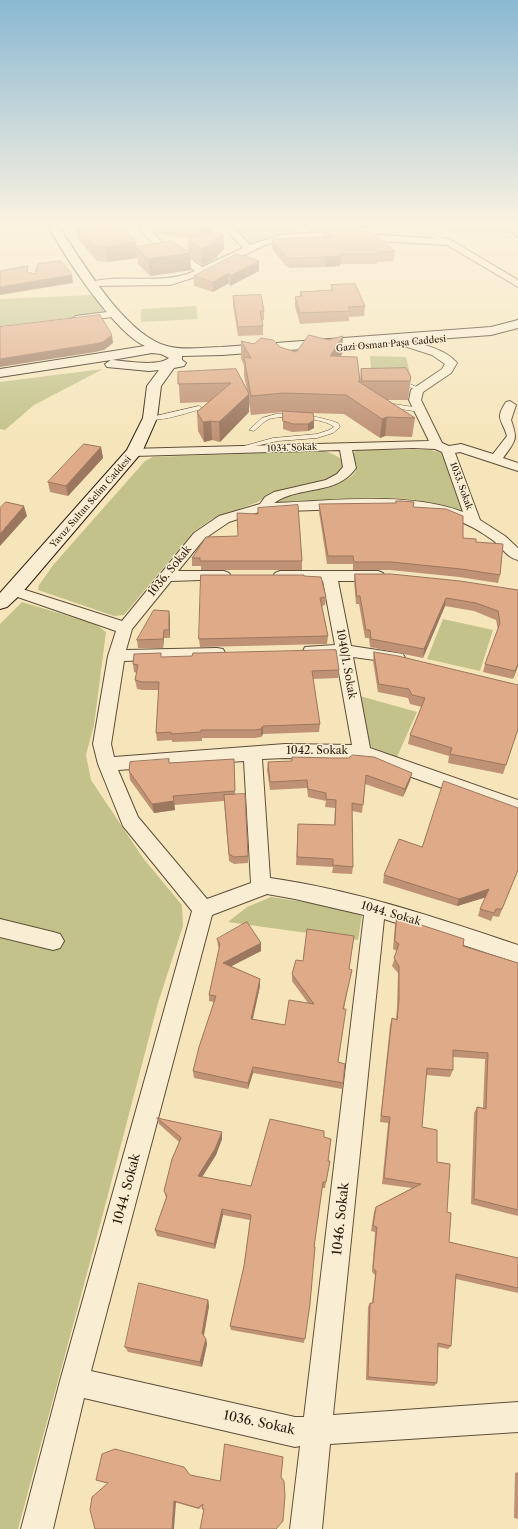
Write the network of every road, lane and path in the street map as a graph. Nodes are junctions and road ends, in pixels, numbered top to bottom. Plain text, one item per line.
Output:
1 (102, 296) edge
2 (115, 314) junction
3 (62, 321) edge
4 (518, 324) edge
5 (124, 325) junction
6 (518, 331) edge
7 (404, 343) junction
8 (164, 349) junction
9 (136, 359) junction
10 (169, 365) junction
11 (0, 373) edge
12 (392, 381) edge
13 (154, 386) junction
14 (419, 389) junction
15 (510, 405) dead end
16 (199, 408) edge
17 (420, 410) junction
18 (389, 413) edge
19 (150, 418) junction
20 (252, 430) dead end
21 (345, 446) junction
22 (442, 447) junction
23 (235, 450) junction
24 (134, 452) junction
25 (495, 460) junction
26 (518, 467) edge
27 (264, 508) junction
28 (474, 522) junction
29 (518, 556) edge
30 (167, 576) junction
31 (237, 576) edge
32 (268, 576) edge
33 (330, 576) junction
34 (390, 576) edge
35 (14, 591) junction
36 (0, 603) edge
37 (125, 628) junction
38 (344, 650) junction
39 (296, 652) edge
40 (234, 653) edge
41 (116, 656) junction
42 (412, 662) edge
43 (362, 752) junction
44 (253, 753) junction
45 (107, 764) junction
46 (518, 808) edge
47 (261, 888) junction
48 (375, 908) junction
49 (203, 909) junction
50 (0, 928) edge
51 (53, 941) dead end
52 (518, 954) edge
53 (74, 1381) junction
54 (518, 1417) edge
55 (318, 1431) junction
56 (37, 1529) edge
57 (306, 1529) edge

1 - 2 main road
2 - 3 street
2 - 5 main road
4 - 8 main road, Gazi Osman Paşa Caddesi
5 - 8 main road
5 - 9 main road
6 - 7 main road, Gazi Osman Paşa Caddesi
7 - 10 main road, Gazi Osman Paşa Caddesi
7 - 14 street
8 - 9 main road
8 - 10 main road
9 - 10 main road, Gazi Osman Paşa Caddesi
9 - 11 main road
9 - 13 main road
10 - 13 main road
12 - 14 lane
13 - 19 main road, Yavuz Sultan Selim Caddesi
14 - 17 street, 1033. Sokak
15 - 25 street
16 - 19 lane
17 - 18 lane
17 - 22 street, 1033. Sokak
19 - 24 main road, Yavuz Sultan Selim Caddesi
20 - 23 lane
21 - 22 street, 1034. Sokak
21 - 23 street, 1034. Sokak
21 - 27 street
22 - 25 street, 1034. Sokak
22 - 28 street, 1033. Sokak
23 - 24 street, 1034. Sokak
24 - 35 main road, Yavuz Sultan Selim Caddesi
25 - 26 street, 1034. Sokak
27 - 28 street, 1036. Sokak
27 - 30 street, 1036. Sokak
28 - 29 street, 1036. Sokak
30 - 31 street
30 - 37 street, 1036. Sokak
32 - 33 street
33 - 34 street
33 - 38 street, 1040/1. Sokak
35 - 36 main road, Yavuz Sultan Selim Caddesi
35 - 37 street
37 - 41 street, 1036. Sokak
38 - 39 street
38 - 42 street
38 - 43 street, 1040/1. Sokak
40 - 41 street
41 - 45 street, 1036. Sokak
43 - 44 street, 1042. Sokak
43 - 46 street, 1042. Sokak
44 - 45 street, 1042. Sokak
44 - 47 street
45 - 49 street, 1036. Sokak
47 - 48 street, 1044. Sokak
47 - 49 street, 1044. Sokak
48 - 52 street, 1044. Sokak
48 - 55 street, 1046. Sokak
49 - 53 street, 1044. Sokak
50 - 51 street
53 - 55 street, 1036. Sokak
53 - 56 street, 1044. Sokak
54 - 55 street, 1036. Sokak
55 - 57 street, 1046. Sokak

